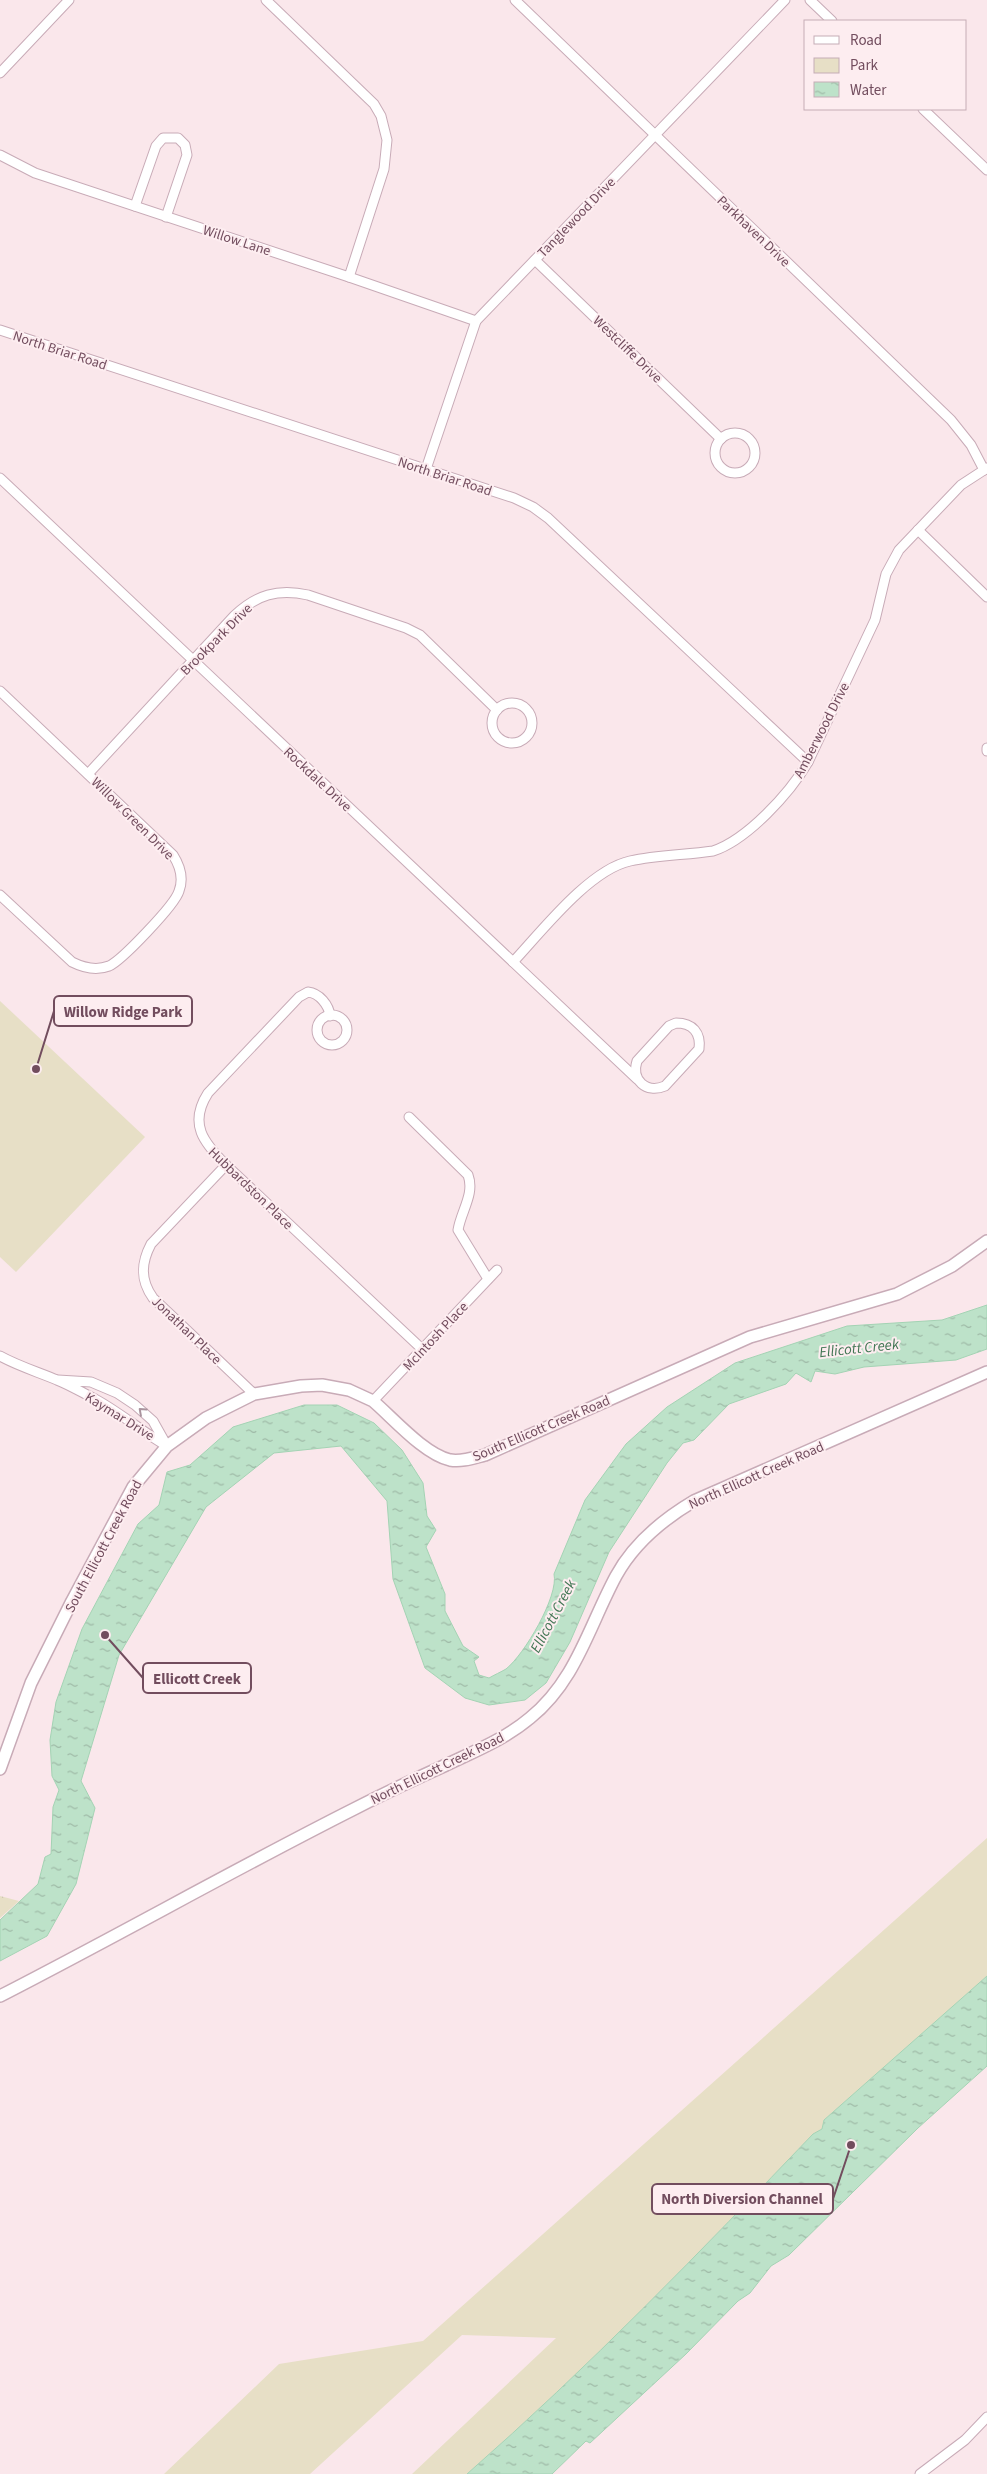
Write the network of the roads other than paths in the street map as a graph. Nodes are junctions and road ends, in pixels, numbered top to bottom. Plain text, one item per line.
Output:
1 (69, 0) edge
2 (266, 0) edge
3 (515, 0) edge
4 (784, 0) edge
5 (810, 0) edge
6 (831, 20) edge
7 (0, 73) edge
8 (925, 110) edge
9 (654, 135) junction
10 (0, 155) edge
11 (987, 170) edge
12 (135, 206) junction
13 (166, 217) junction
14 (535, 260) junction
15 (348, 277) junction
16 (476, 321) junction
17 (0, 330) edge
18 (721, 439) junction
19 (426, 469) junction
20 (986, 469) edge
21 (0, 478) edge
22 (918, 530) junction
23 (987, 598) edge
24 (193, 662) junction
25 (0, 691) edge
26 (497, 710) junction
27 (808, 762) junction
28 (88, 774) junction
29 (0, 895) edge
30 (513, 962) junction
31 (330, 1016) dead end
32 (638, 1079) junction
33 (409, 1117) dead end
34 (226, 1165) junction
35 (987, 1241) edge
36 (496, 1270) dead end
37 (488, 1280) junction
38 (422, 1349) junction
39 (0, 1356) edge
40 (987, 1372) edge
41 (58, 1380) junction
42 (254, 1394) junction
43 (373, 1401) junction
44 (167, 1446) junction
45 (0, 1769) edge
46 (0, 1996) edge
47 (987, 2417) edge
48 (920, 2474) edge

1 - 7 street
2 - 15 street
3 - 9 street, Parkhaven Drive
4 - 9 street, Tanglewood Drive
5 - 6 street
8 - 11 street
9 - 14 street, Tanglewood Drive
9 - 20 street, Parkhaven Drive
10 - 12 street, Willow Lane
12 - 13 street, Willow Lane
12 - 13 street
13 - 15 street, Willow Lane
14 - 16 street, Tanglewood Drive
14 - 18 street, Westcliffe Drive
15 - 16 street, Willow Lane
16 - 19 street, Tanglewood Drive
17 - 19 street, North Briar Road
18 - 18 street
19 - 27 street, North Briar Road
20 - 22 street, Amberwood Drive
21 - 24 street, Rockdale Drive
22 - 23 street
22 - 27 street, Amberwood Drive
24 - 26 street, Brookpark Drive
24 - 28 street, Brookpark Drive
24 - 30 street, Rockdale Drive
25 - 28 street, Willow Green Drive
26 - 26 street
27 - 30 street, Amberwood Drive
28 - 29 street, Willow Green Drive
30 - 32 street, Rockdale Drive
31 - 34 street, Hubbardston Place
32 - 32 street, Rockdale Drive
33 - 37 street
34 - 38 street, Hubbardston Place
34 - 42 street, Jonathan Place
35 - 43 street, South Ellicott Creek Road
36 - 37 street, McIntosh Place
37 - 38 street, McIntosh Place
38 - 43 street, McIntosh Place
39 - 41 street, Kaymar Drive
40 - 46 street, North Ellicott Creek Road
41 - 44 street, Kaymar Drive
44 -> 41 street, Kaymar Drive
42 - 43 street, South Ellicott Creek Road
42 - 44 street, South Ellicott Creek Road
44 - 45 street, South Ellicott Creek Road
47 - 48 street

